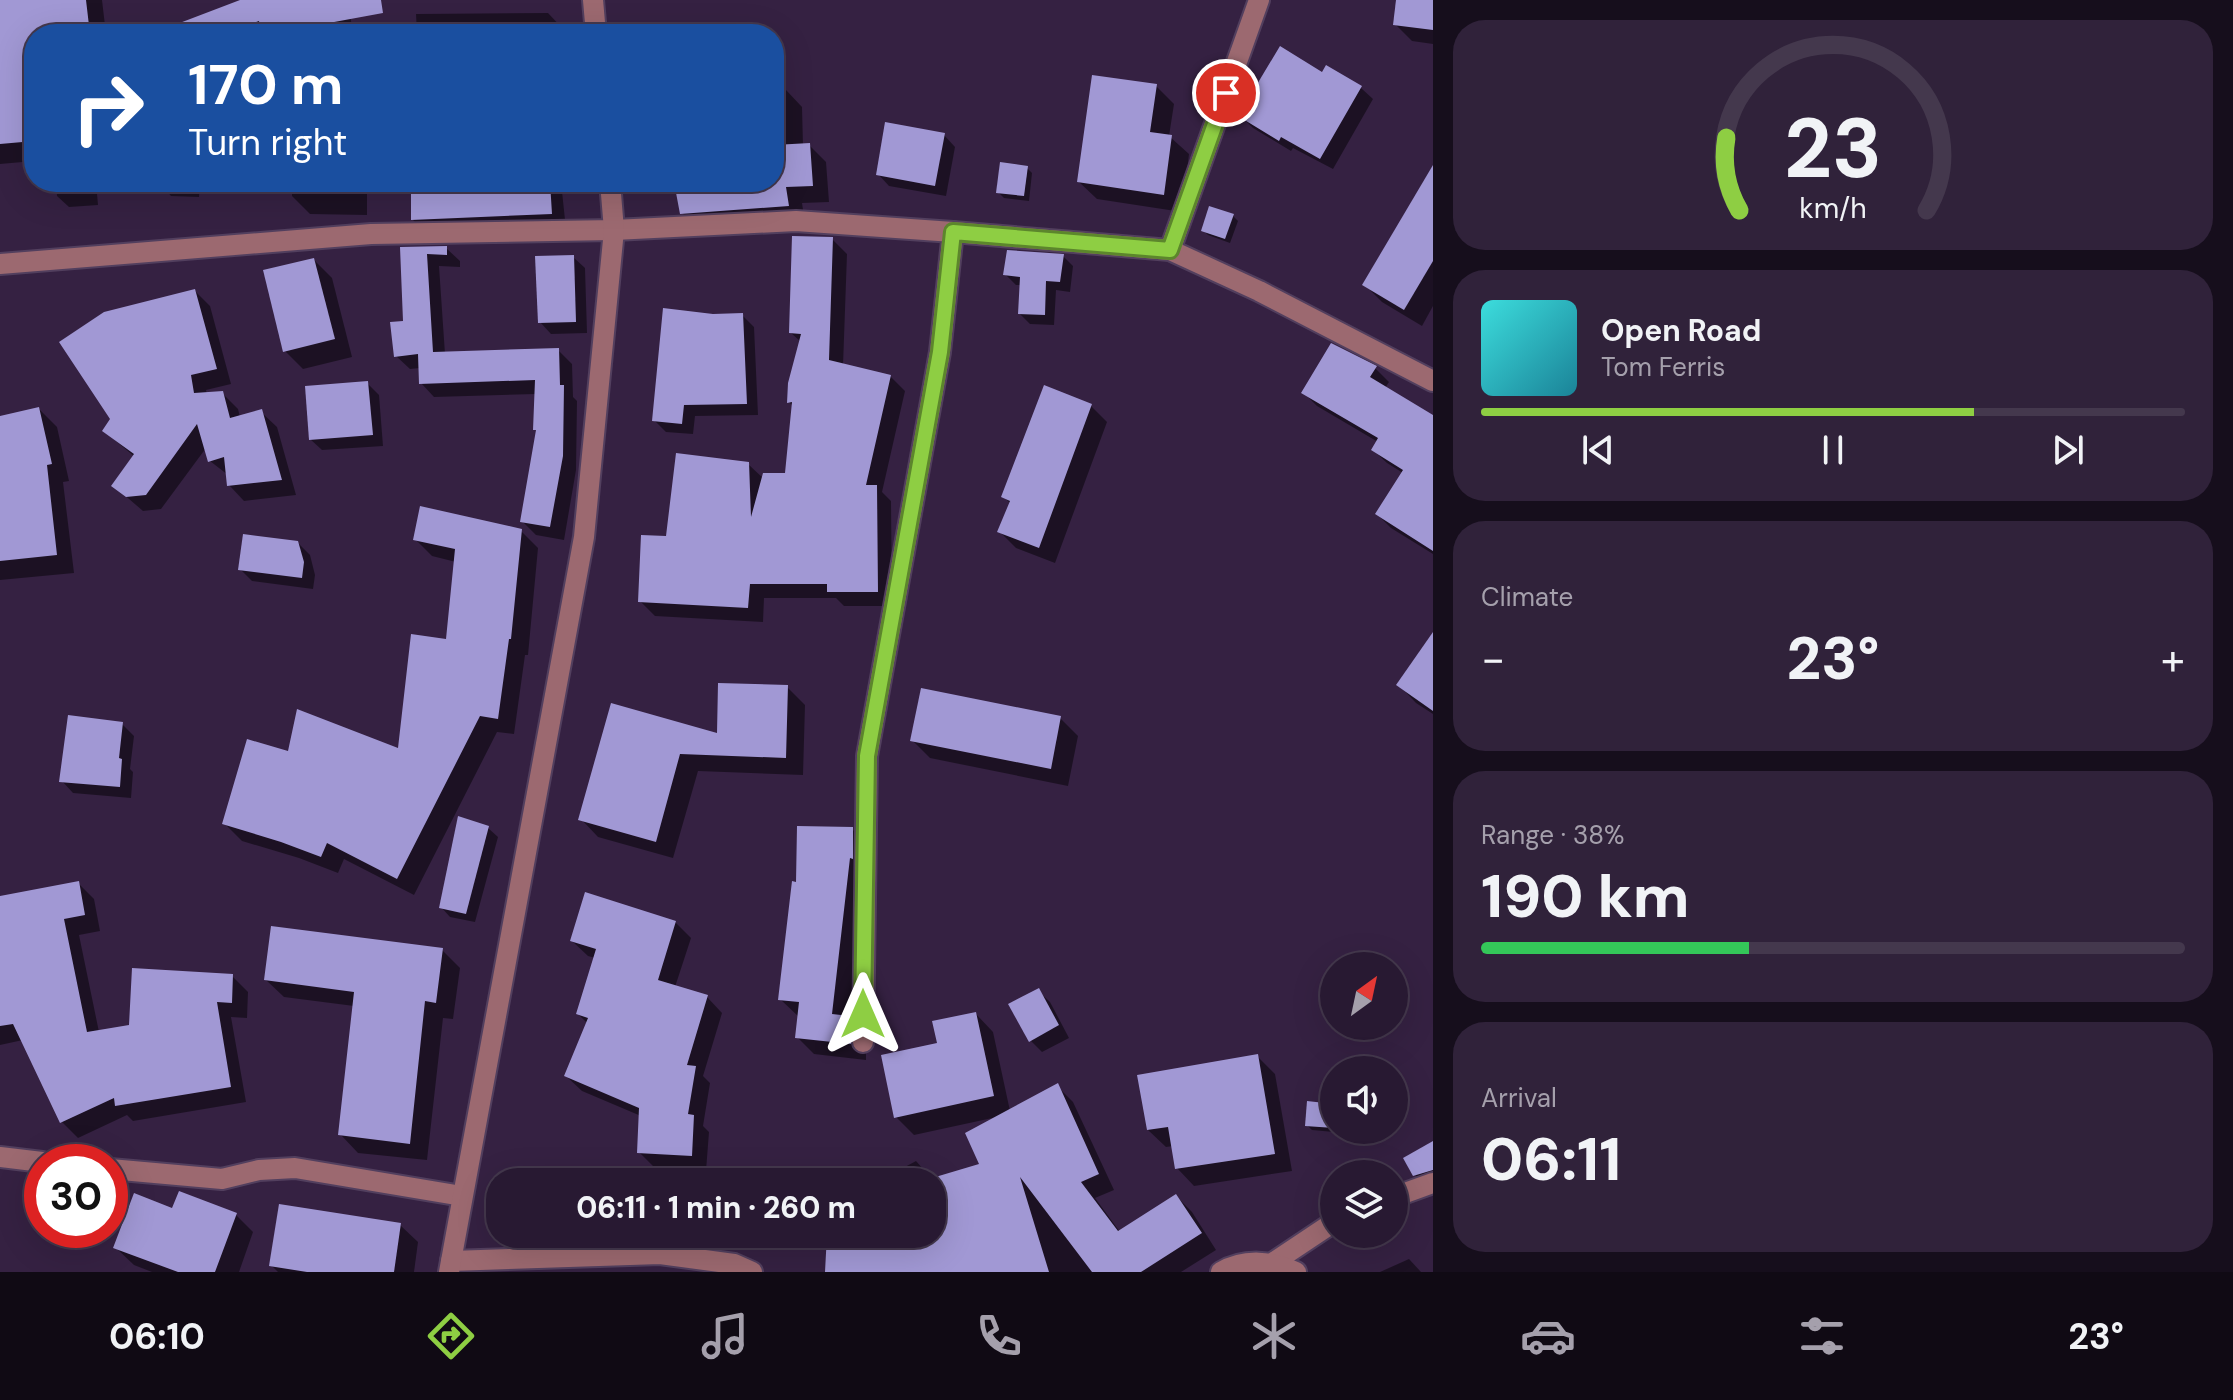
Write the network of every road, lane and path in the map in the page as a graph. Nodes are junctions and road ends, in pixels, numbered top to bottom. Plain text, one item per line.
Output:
1 (593, 0) edge
2 (1259, 0) edge
3 (595, 24) edge
4 (611, 192) edge
5 (614, 230) junction
6 (953, 232) junction
7 (1170, 250) junction
8 (0, 264) edge
9 (1433, 381) edge
10 (863, 1042) dead end
11 (0, 1157) edge
12 (24, 1160) edge
13 (128, 1171) edge
14 (1433, 1183) edge
15 (1408, 1192) edge
16 (462, 1196) junction
17 (1320, 1231) edge
18 (1274, 1262) junction
19 (450, 1267) edge
20 (752, 1272) edge
21 (1221, 1272) edge
22 (1296, 1272) edge

1 - 3 street
2 - 7 street
4 - 5 street
5 - 6 street
5 - 8 street
5 - 16 street
6 - 7 street
6 - 10 street
7 - 9 street
11 - 12 street
13 - 16 street
14 - 15 street
16 - 19 street
17 - 18 street
18 - 21 street
18 - 22 street
19 - 20 street

